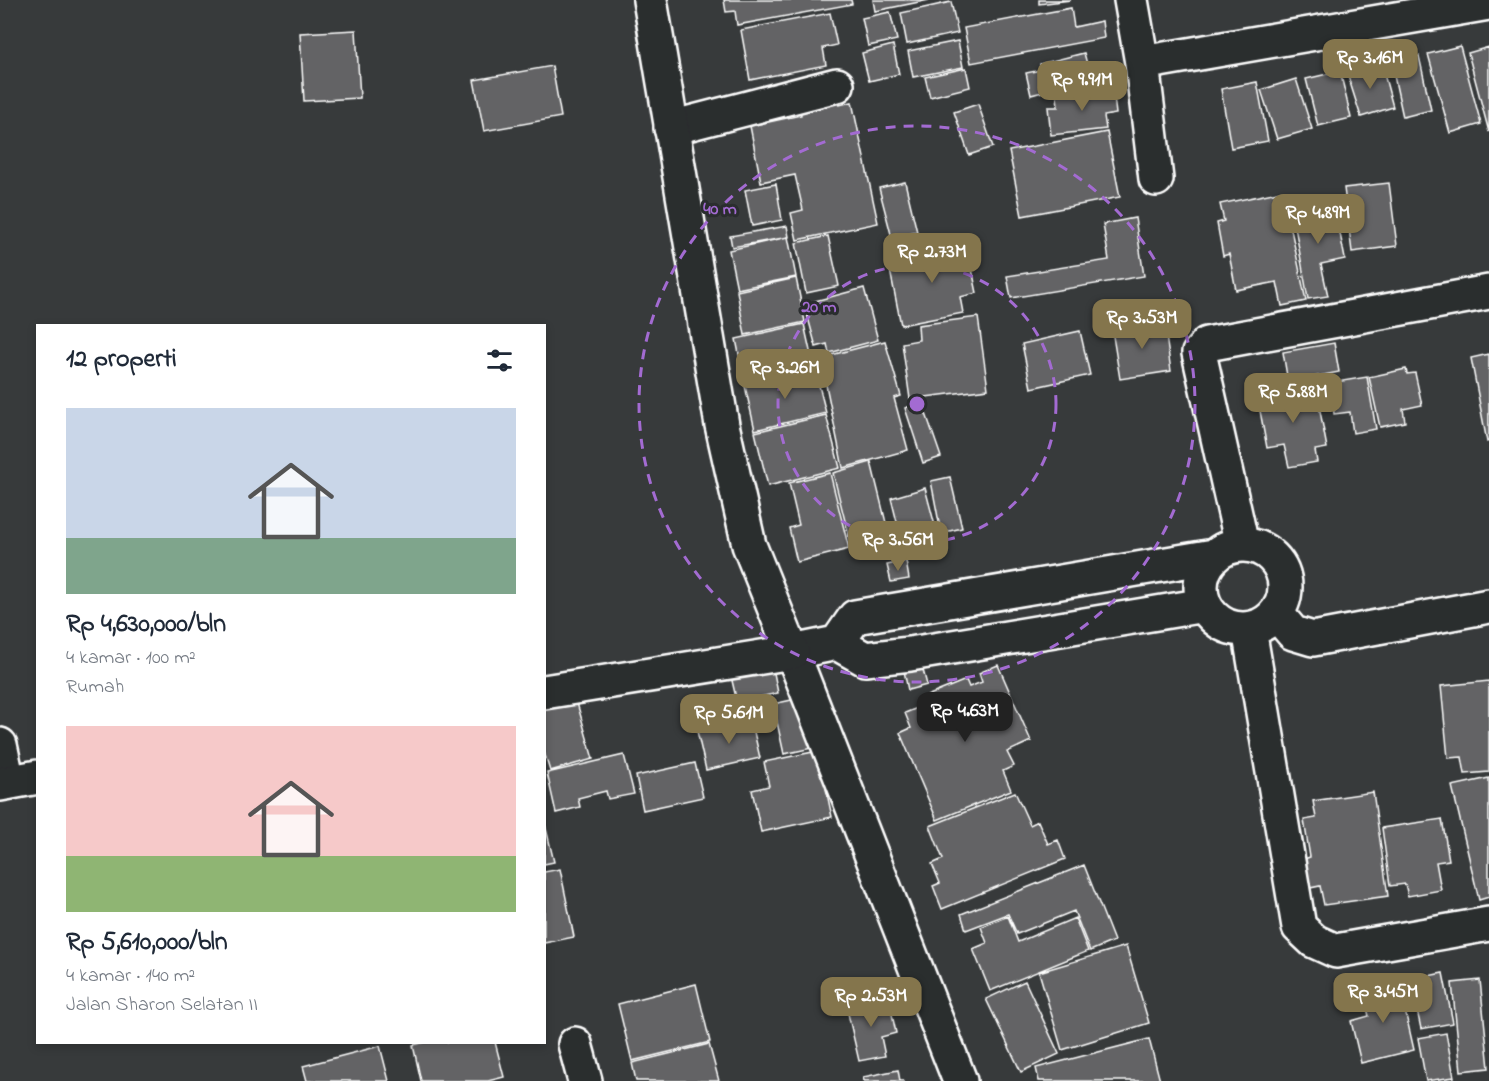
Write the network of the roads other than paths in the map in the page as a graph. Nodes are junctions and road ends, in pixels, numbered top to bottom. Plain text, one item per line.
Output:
1 (650, 0) edge
2 (1131, 0) edge
3 (1489, 3) edge
4 (1142, 63) junction
5 (837, 85) dead end
6 (671, 128) junction
7 (1156, 179) dead end
8 (1489, 292) edge
9 (1228, 551) junction
10 (1205, 605) junction
11 (1489, 606) edge
12 (1263, 621) junction
13 (837, 643) junction
14 (792, 652) junction
15 (546, 692) edge
16 (0, 745) edge
17 (15, 781) edge
18 (1489, 924) edge
19 (575, 1044) dead end
20 (585, 1081) edge
21 (960, 1081) edge

1 - 6 street
2 - 4 street
3 - 4 street
4 - 7 street
5 - 6 street
6 - 14 street
8 - 9 street
9 - 10 street
9 - 12 street
9 - 13 street
10 - 12 street
10 - 13 street
11 - 12 street
12 - 18 street
13 - 14 street
14 - 15 street
14 - 21 street
16 - 17 street
19 - 20 street

